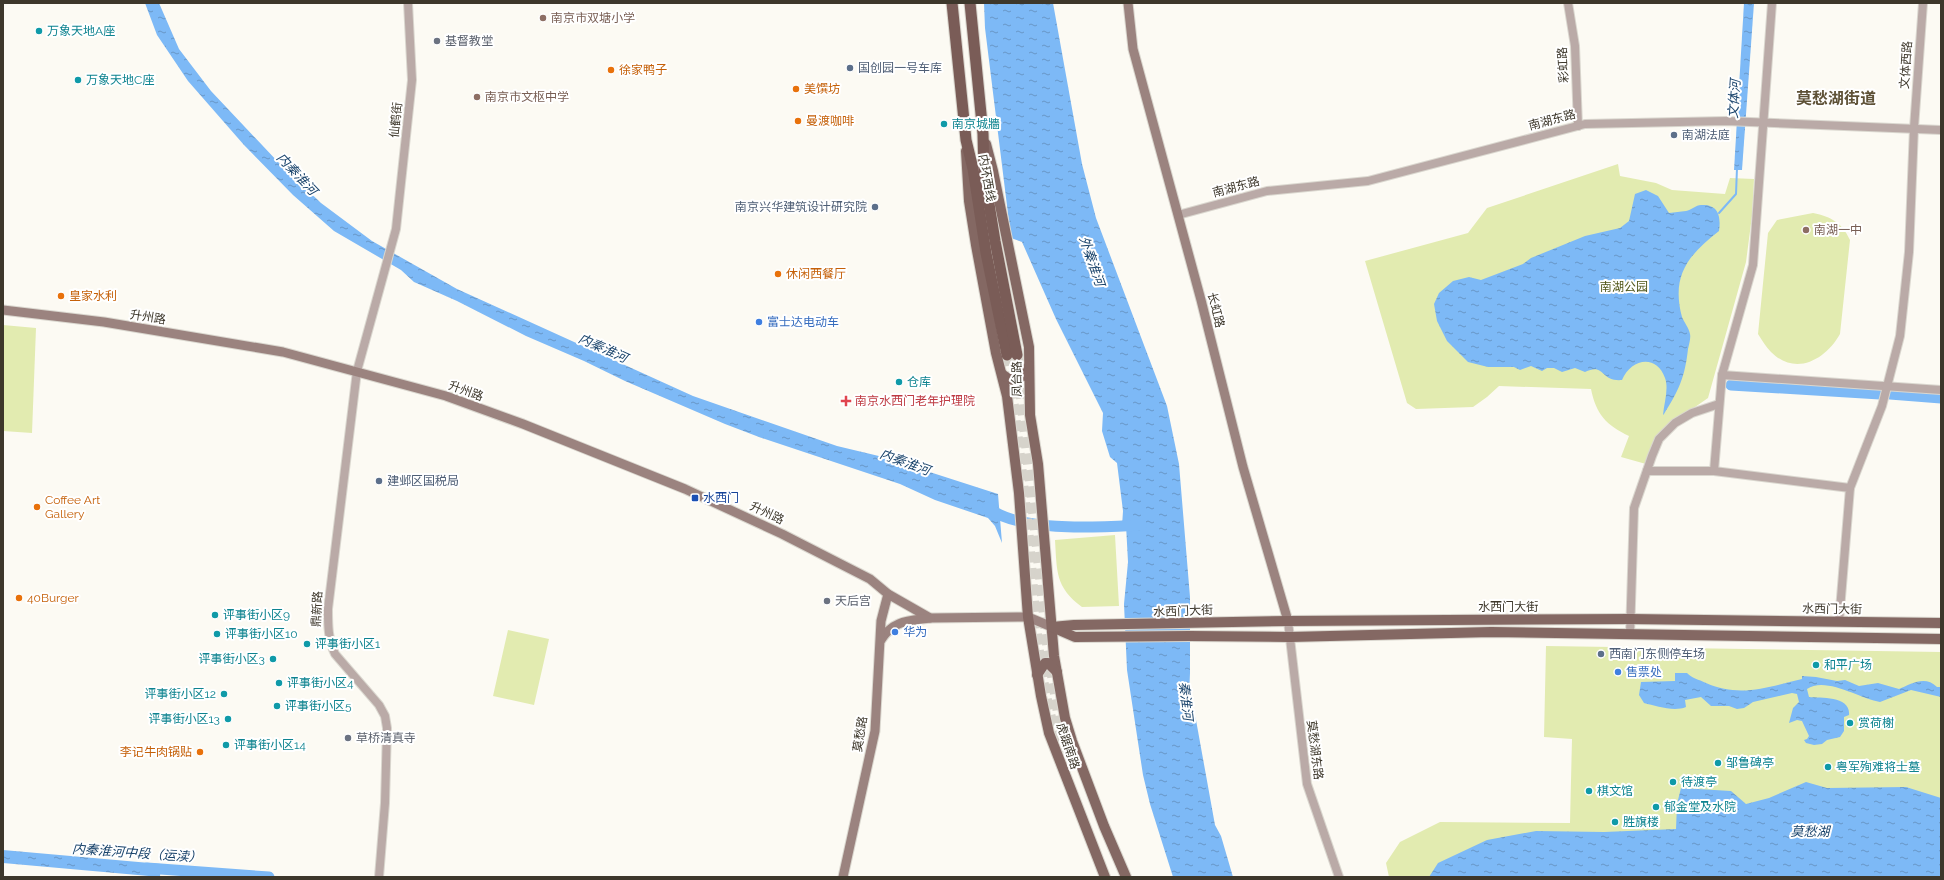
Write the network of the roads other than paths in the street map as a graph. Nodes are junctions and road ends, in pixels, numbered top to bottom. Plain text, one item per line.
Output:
1 (408, 3) edge
2 (952, 3) edge
3 (970, 3) edge
4 (1128, 3) edge
5 (1568, 3) edge
6 (1772, 3) edge
7 (1923, 3) edge
8 (1764, 123) junction
9 (1578, 126) junction
10 (1914, 128) junction
11 (1941, 130) edge
12 (983, 134) junction
13 (966, 140) junction
14 (1178, 215) junction
15 (3, 310) edge
16 (1030, 365) junction
17 (357, 372) junction
18 (1002, 374) junction
19 (1722, 375) junction
20 (1887, 387) junction
21 (1941, 390) edge
22 (1719, 404) junction
23 (1647, 471) junction
24 (1714, 471) junction
25 (1850, 488) junction
26 (888, 594) junction
27 (1028, 617) junction
28 (930, 618) junction
29 (1630, 619) junction
30 (1288, 621) junction
31 (1840, 622) junction
32 (1941, 623) edge
33 (1052, 627) junction
34 (1630, 635) junction
35 (1290, 637) junction
36 (1941, 639) edge
37 (880, 641) junction
38 (1057, 672) junction
39 (1037, 675) junction
40 (379, 877) edge
41 (842, 877) edge
42 (1106, 877) edge
43 (1126, 877) edge
44 (1338, 877) edge

1 - 17 street, 仙鹤街
2 - 13 highway, 内环西线
3 - 12 highway, 内环西线
4 - 14 main road, 长虹路
5 - 9 street, 彩虹路
6 - 8 street
7 - 10 street, 文体西路
8 - 9 street, 南湖东路
8 - 10 street, 南湖东路
8 - 19 street
9 - 14 street, 南湖东路
10 - 11 street, 南湖东路
10 - 20 street, 文体西路
12 - 13 highway, 内环西线
12 - 16 main road, 凤台路
13 - 18 main road, 凤台路
14 - 30 main road, 长虹路
15 - 17 main road, 升州路
16 - 18 main road
16 - 33 main road, 凤台路
17 - 26 main road, 升州路
17 - 40 street, 鼎新路
18 - 27 main road, 凤台路
19 - 20 street
19 - 22 street
20 - 21 street
20 - 25 street, 文体西路
22 - 23 street
22 - 24 street
23 - 24 street
23 - 29 street
24 - 25 street
25 - 31 street, 文体西路
26 - 28 main road
26 - 37 main road, 莫愁路
27 - 28 main road
27 - 33 main road
27 - 39 main road, 虎踞南路
28 - 37 main road
29 - 30 main road, 水西门大街
29 - 31 main road, 水西门大街
29 - 34 street
30 - 33 main road, 水西门大街
30 - 35 street, 莫愁湖东路
31 - 32 main road, 水西门大街
33 - 35 main road, 水西门大街
33 - 38 main road, 虎踞南路
34 - 35 main road, 水西门大街
34 - 36 main road, 水西门大街
35 - 44 street, 莫愁湖东路
37 - 41 main road, 莫愁路
38 - 39 main road
38 - 43 main road, 虎踞南路
39 - 42 main road, 虎踞南路

